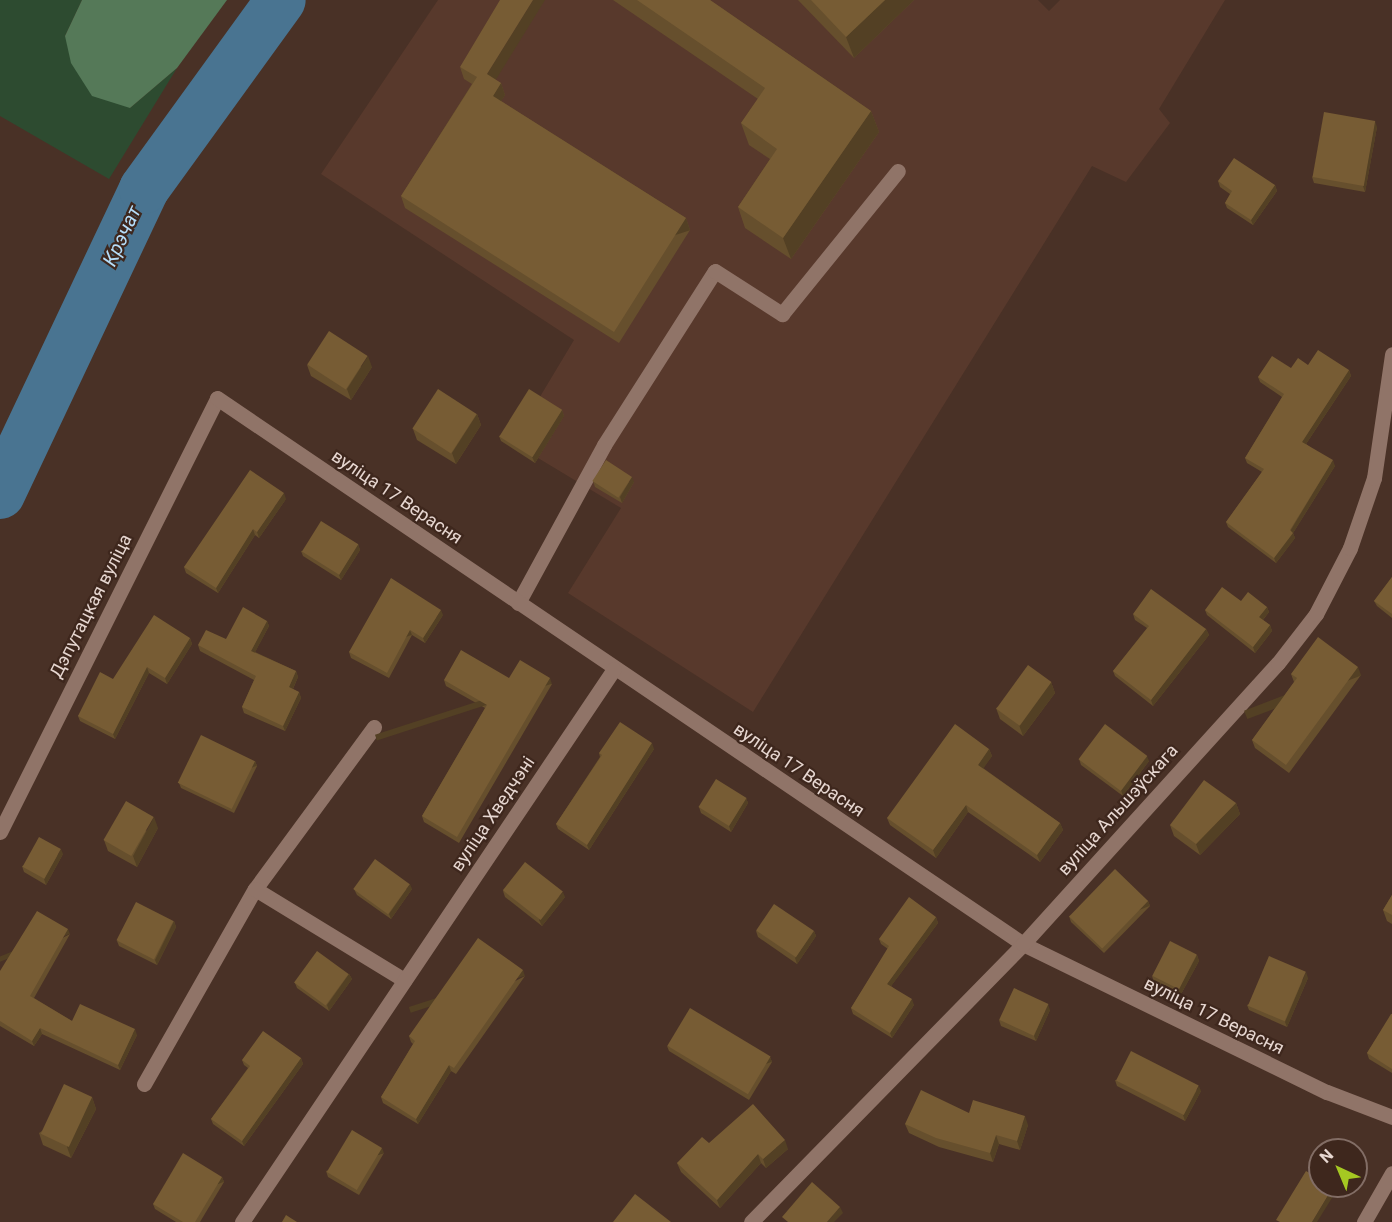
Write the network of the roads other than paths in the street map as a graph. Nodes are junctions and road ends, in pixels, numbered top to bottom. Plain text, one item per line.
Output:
1 (898, 171) dead end
2 (1392, 354) edge
3 (217, 398) joint
4 (518, 603) junction
5 (614, 669) junction
6 (374, 727) dead end
7 (0, 832) edge
8 (255, 889) junction
9 (1023, 945) junction
10 (404, 980) junction
11 (144, 1084) dead end
12 (1392, 1117) edge
13 (1392, 1173) edge
14 (242, 1222) edge
15 (751, 1222) edge
16 (1364, 1222) edge

1 - 4 street
2 - 9 street, вуліца Альшэўскага
3 - 4 street, вуліца 17 Верасня
3 - 7 street, Дэпутацкая вуліца
4 - 5 street, вуліца 17 Верасня
5 - 9 street, вуліца 17 Верасня
5 - 10 street, вуліца Хведчэні
6 - 8 street
8 - 10 street
8 - 11 street
9 - 12 street, вуліца 17 Верасня
9 - 15 street, вуліца Альшэўскага
10 - 14 street, вуліца Хведчэні
13 - 16 street

